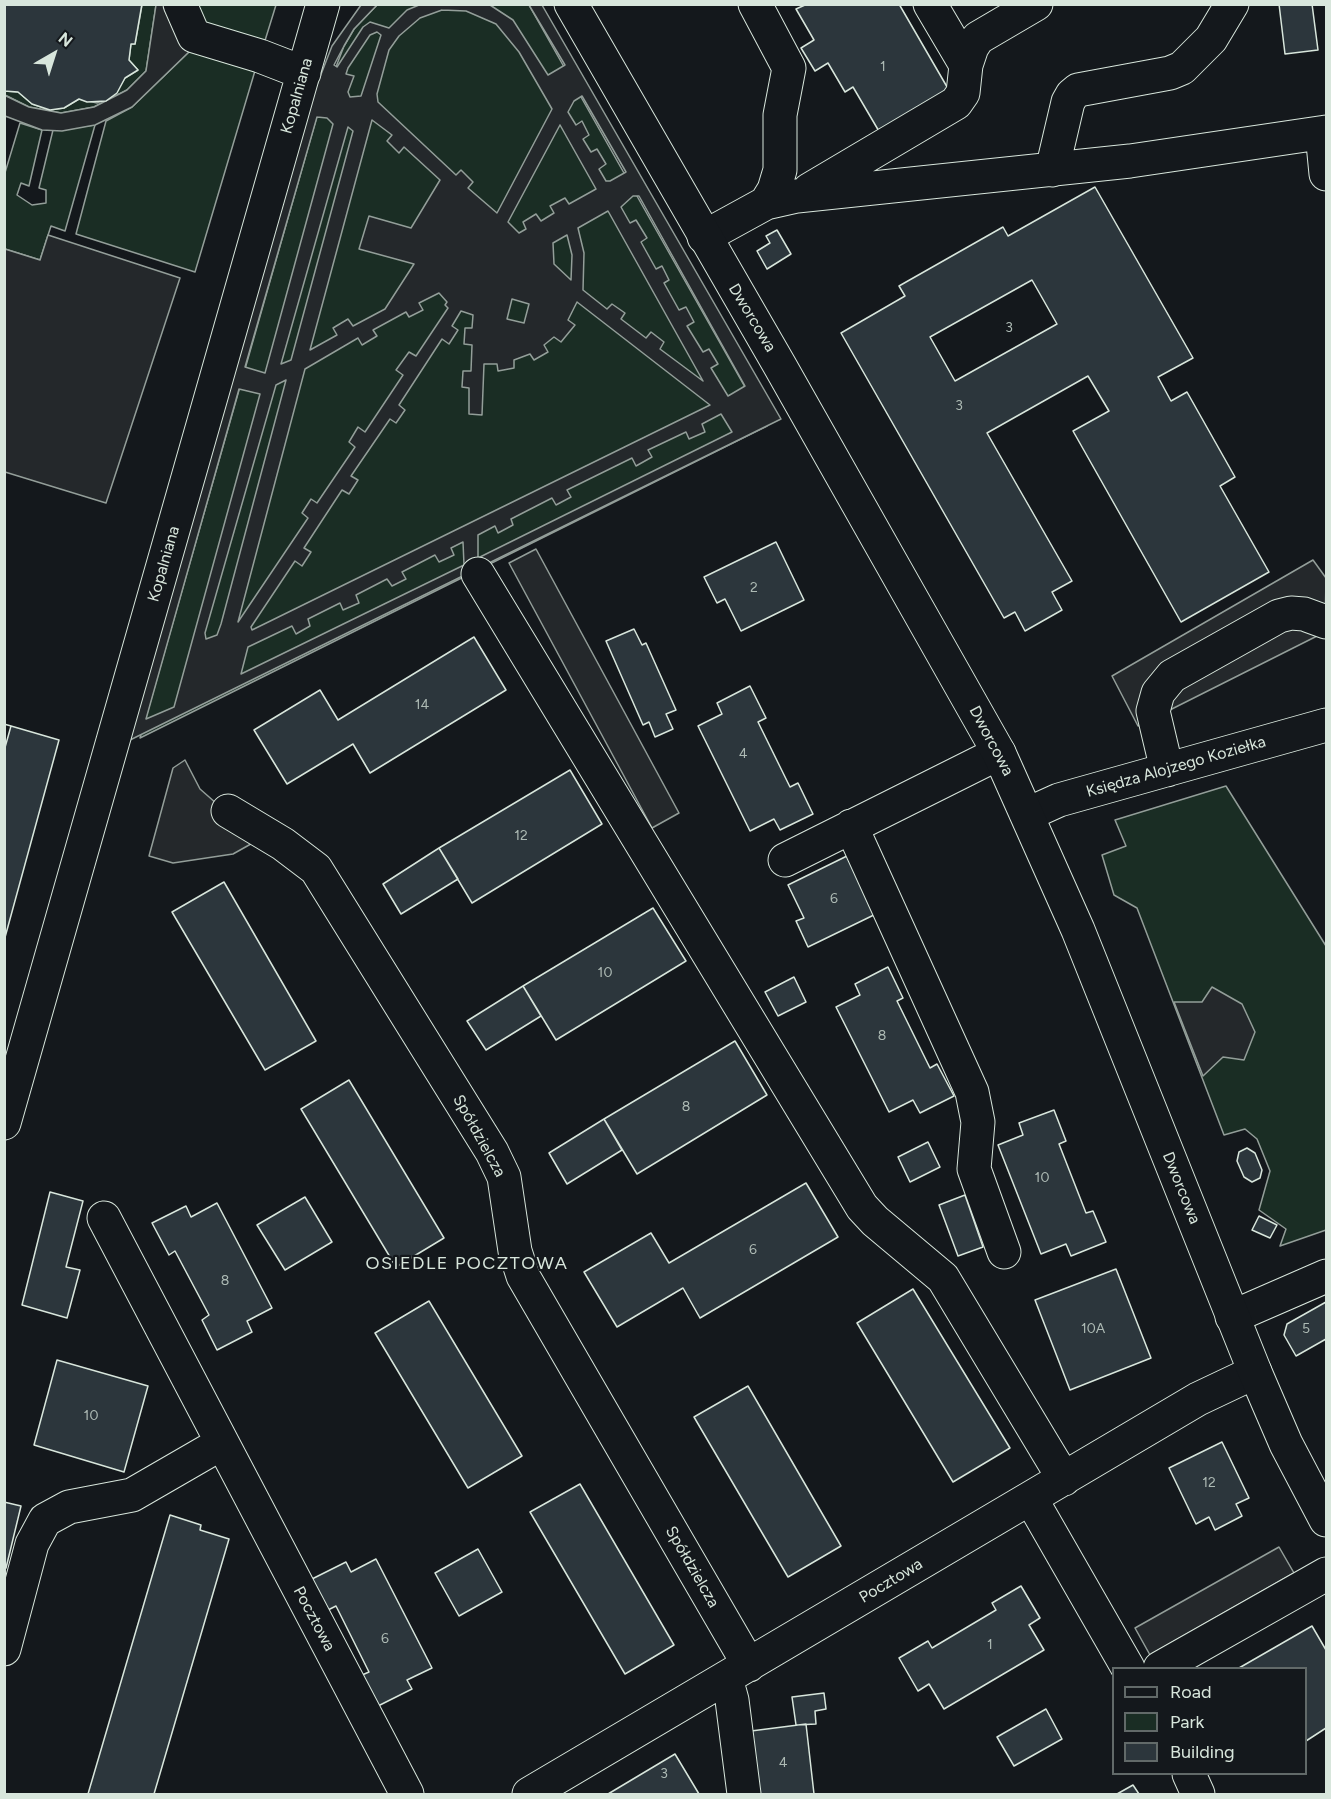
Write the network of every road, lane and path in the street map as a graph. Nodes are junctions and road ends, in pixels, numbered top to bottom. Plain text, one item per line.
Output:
1 (180, 4) edge
2 (339, 4) edge
3 (571, 4) edge
4 (755, 4) edge
5 (930, 4) edge
6 (1036, 4) edge
7 (1232, 4) edge
8 (320, 17) edge
9 (966, 65) junction
10 (304, 73) junction
11 (1324, 132) edge
12 (1052, 170) junction
13 (1326, 174) edge
14 (781, 200) junction
15 (704, 237) junction
16 (478, 574) dead end
17 (1326, 622) edge
18 (1326, 725) edge
19 (999, 753) junction
20 (1167, 770) junction
21 (228, 811) dead end
22 (1028, 814) junction
23 (851, 826) junction
24 (785, 860) dead end
25 (4, 1123) edge
26 (104, 1218) dead end
27 (1004, 1252) dead end
28 (1326, 1276) edge
29 (1232, 1317) junction
30 (1255, 1372) junction
31 (222, 1443) junction
32 (1064, 1479) junction
33 (1030, 1499) junction
34 (1326, 1520) edge
35 (1326, 1574) edge
36 (4, 1649) edge
37 (1127, 1667) edge
38 (1162, 1667) edge
39 (737, 1671) junction
40 (1190, 1775) edge
41 (407, 1794) edge
42 (529, 1794) edge
43 (744, 1794) edge
44 (1198, 1794) edge

1 - 10 street
2 - 8 street
3 - 15 street, Dworcowa
4 - 14 street
5 - 9 street
6 - 9 street
7 - 12 street
8 - 10 street, Kopalniana
9 - 14 street
10 - 25 street, Kopalniana
11 - 12 street
11 - 13 street
12 - 14 street
14 - 15 street
15 - 19 street, Dworcowa
16 - 32 street
17 - 20 street
18 - 20 street, Księdza Alojzego Koziełka
19 - 22 street, Dworcowa
19 - 23 street
20 - 22 street, Księdza Alojzego Koziełka
21 - 39 street, Spółdzielcza
22 - 29 street, Dworcowa
23 - 24 street
23 - 27 street
26 - 31 street, Pocztowa
28 - 29 street
29 - 30 street, Dworcowa
30 - 32 street, Pocztowa
30 - 34 street, Dworcowa
31 - 36 street
31 - 41 street, Pocztowa
32 - 33 street, Pocztowa
33 - 37 street
33 - 39 street, Pocztowa
35 - 38 street
39 - 42 street, Pocztowa
39 - 43 street, Spółdzielcza
40 - 44 street

